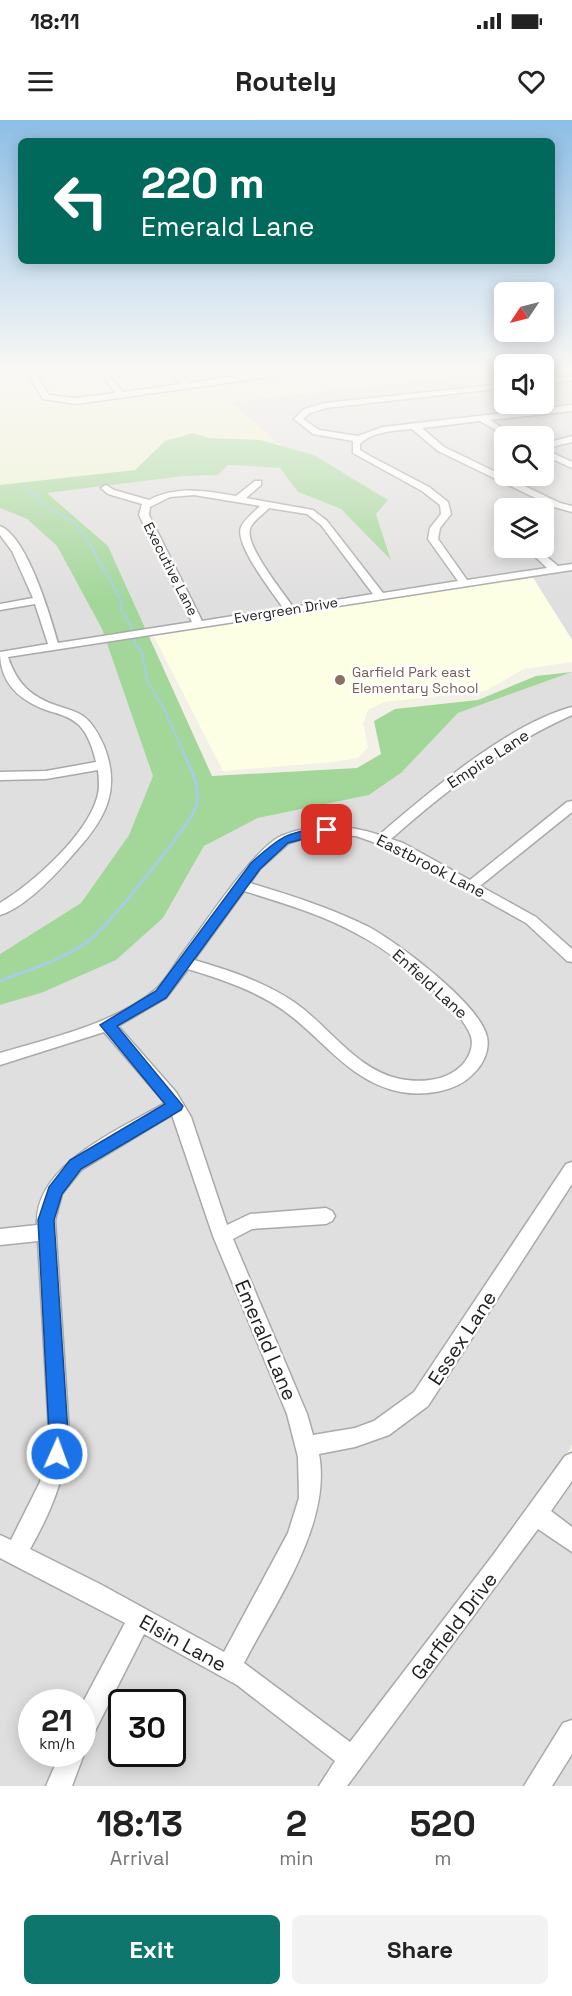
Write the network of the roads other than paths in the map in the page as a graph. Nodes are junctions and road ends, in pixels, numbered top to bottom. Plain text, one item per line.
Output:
1 (357, 446) edge
2 (437, 446) edge
3 (554, 457) edge
4 (572, 465) edge
5 (258, 483) dead end
6 (106, 488) dead end
7 (240, 498) junction
8 (150, 503) junction
9 (267, 504) junction
10 (572, 509) edge
11 (0, 529) edge
12 (542, 558) edge
13 (572, 567) edge
14 (555, 569) junction
15 (464, 583) junction
16 (380, 596) junction
17 (38, 600) junction
18 (0, 606) edge
19 (290, 610) junction
20 (198, 624) junction
21 (54, 647) junction
22 (1, 655) edge
23 (572, 711) edge
24 (103, 765) junction
25 (0, 776) edge
26 (572, 805) edge
27 (382, 839) junction
28 (241, 885) junction
29 (472, 885) junction
30 (0, 910) edge
31 (572, 957) edge
32 (186, 963) junction
33 (107, 1025) junction
34 (0, 1059) edge
35 (175, 1106) junction
36 (572, 1169) edge
37 (326, 1216) dead end
38 (47, 1232) junction
39 (222, 1236) junction
40 (0, 1237) edge
41 (307, 1446) junction
42 (572, 1463) edge
43 (536, 1514) junction
44 (572, 1541) edge
45 (8, 1550) edge
46 (139, 1619) junction
47 (228, 1669) junction
48 (96, 1703) edge
49 (572, 1732) edge
50 (352, 1760) junction
51 (67, 1767) edge
52 (59, 1786) edge
53 (332, 1786) edge
54 (537, 1786) edge

1 - 15 street
2 - 10 street
3 - 4 street
5 - 7 street
6 - 8 street
7 - 8 street, Executive Lane
7 - 9 street, Executive Lane
8 - 20 street, Executive Lane
9 - 16 street, Executive Lane
9 - 19 street
11 - 17 street
12 - 14 street
13 - 14 street, Evergreen Drive
14 - 15 street, Evergreen Drive
15 - 16 street, Evergreen Drive
16 - 19 street, Evergreen Drive
17 - 18 street
17 - 21 street
19 - 20 street, Evergreen Drive
20 - 21 street, Evergreen Drive
21 - 22 street, Evergreen Drive
22 - 24 street
23 - 27 street, Empire Lane
24 - 25 street
24 - 30 street
26 - 29 street
27 - 28 street, Eastbrook Lane
27 - 29 street, Eastbrook Lane
28 - 32 street, Eastbrook Lane
28 - 32 street, Enfield Lane
29 - 31 street, Eastbrook Lane
32 - 33 street, Eastbrook Lane
33 - 34 street, Eastbrook Lane
33 - 35 street, Emerald Lane
35 - 38 street
35 - 39 street, Emerald Lane
36 - 41 street, Essex Lane
37 - 39 street
38 - 40 street
38 - 45 street
39 - 41 street, Emerald Lane
41 - 47 street, Emerald Lane
42 - 43 street, Garfield Drive
43 - 44 street
43 - 50 street, Garfield Drive
45 - 46 street, Elsin Lane
46 - 47 street, Elsin Lane
46 - 48 street
47 - 50 street, Elsin Lane
49 - 54 street
50 - 53 street, Garfield Drive
51 - 52 street

